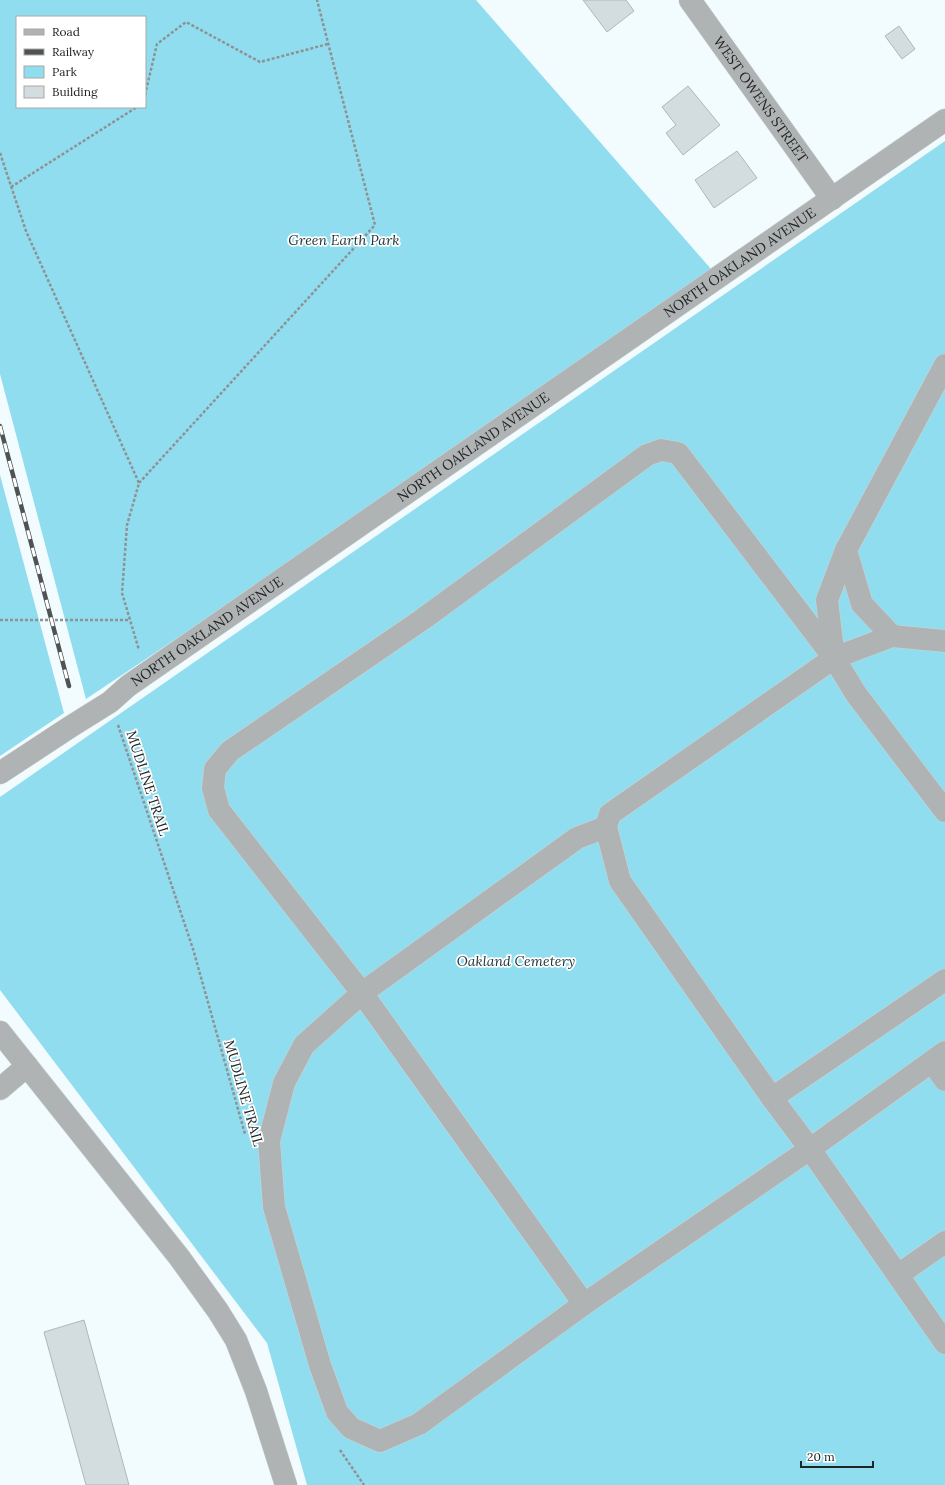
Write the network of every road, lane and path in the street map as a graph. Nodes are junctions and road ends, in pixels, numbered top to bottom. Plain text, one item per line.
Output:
1 (316, 0) edge
2 (690, 0) edge
3 (328, 44) junction
4 (146, 90) edge
5 (135, 108) edge
6 (945, 120) edge
7 (0, 153) edge
8 (11, 187) junction
9 (832, 199) junction
10 (945, 365) edge
11 (138, 483) junction
12 (846, 550) junction
13 (0, 620) edge
14 (130, 620) junction
15 (892, 636) junction
16 (945, 641) edge
17 (834, 658) junction
18 (146, 674) junction
19 (110, 702) junction
20 (0, 773) edge
21 (945, 811) edge
22 (606, 827) junction
23 (945, 980) edge
24 (362, 993) junction
25 (0, 1032) edge
26 (938, 1057) edge
27 (27, 1066) junction
28 (945, 1080) edge
29 (0, 1089) edge
30 (772, 1098) junction
31 (246, 1138) dead end
32 (810, 1149) junction
33 (945, 1242) edge
34 (898, 1276) junction
35 (584, 1304) junction
36 (945, 1343) edge
37 (339, 1448) dead end
38 (286, 1485) edge
39 (364, 1485) edge

1 - 3 path
2 - 9 street, WEST OWENS STREET
3 - 4 path
3 - 11 path
5 - 8 path
6 - 9 street, NORTH OAKLAND AVENUE
7 - 8 path
8 - 11 path
9 - 18 street, NORTH OAKLAND AVENUE
10 - 12 street
11 - 14 path
12 - 15 street
12 - 17 street
13 - 14 path
14 - 18 path
15 - 16 street
15 - 17 street
17 - 21 street
17 - 22 street
17 - 24 street
18 - 19 street, NORTH OAKLAND AVENUE
19 - 20 street, NORTH OAKLAND AVENUE
19 - 31 path, MUDLINE TRAIL
22 - 24 street
22 - 30 street
23 - 30 street
24 - 35 street
24 - 35 street
25 - 27 street
26 - 28 street
26 - 32 street
27 - 29 street
27 - 38 street
30 - 32 street
32 - 34 street
32 - 35 street
33 - 34 street
34 - 36 street
37 - 39 path

